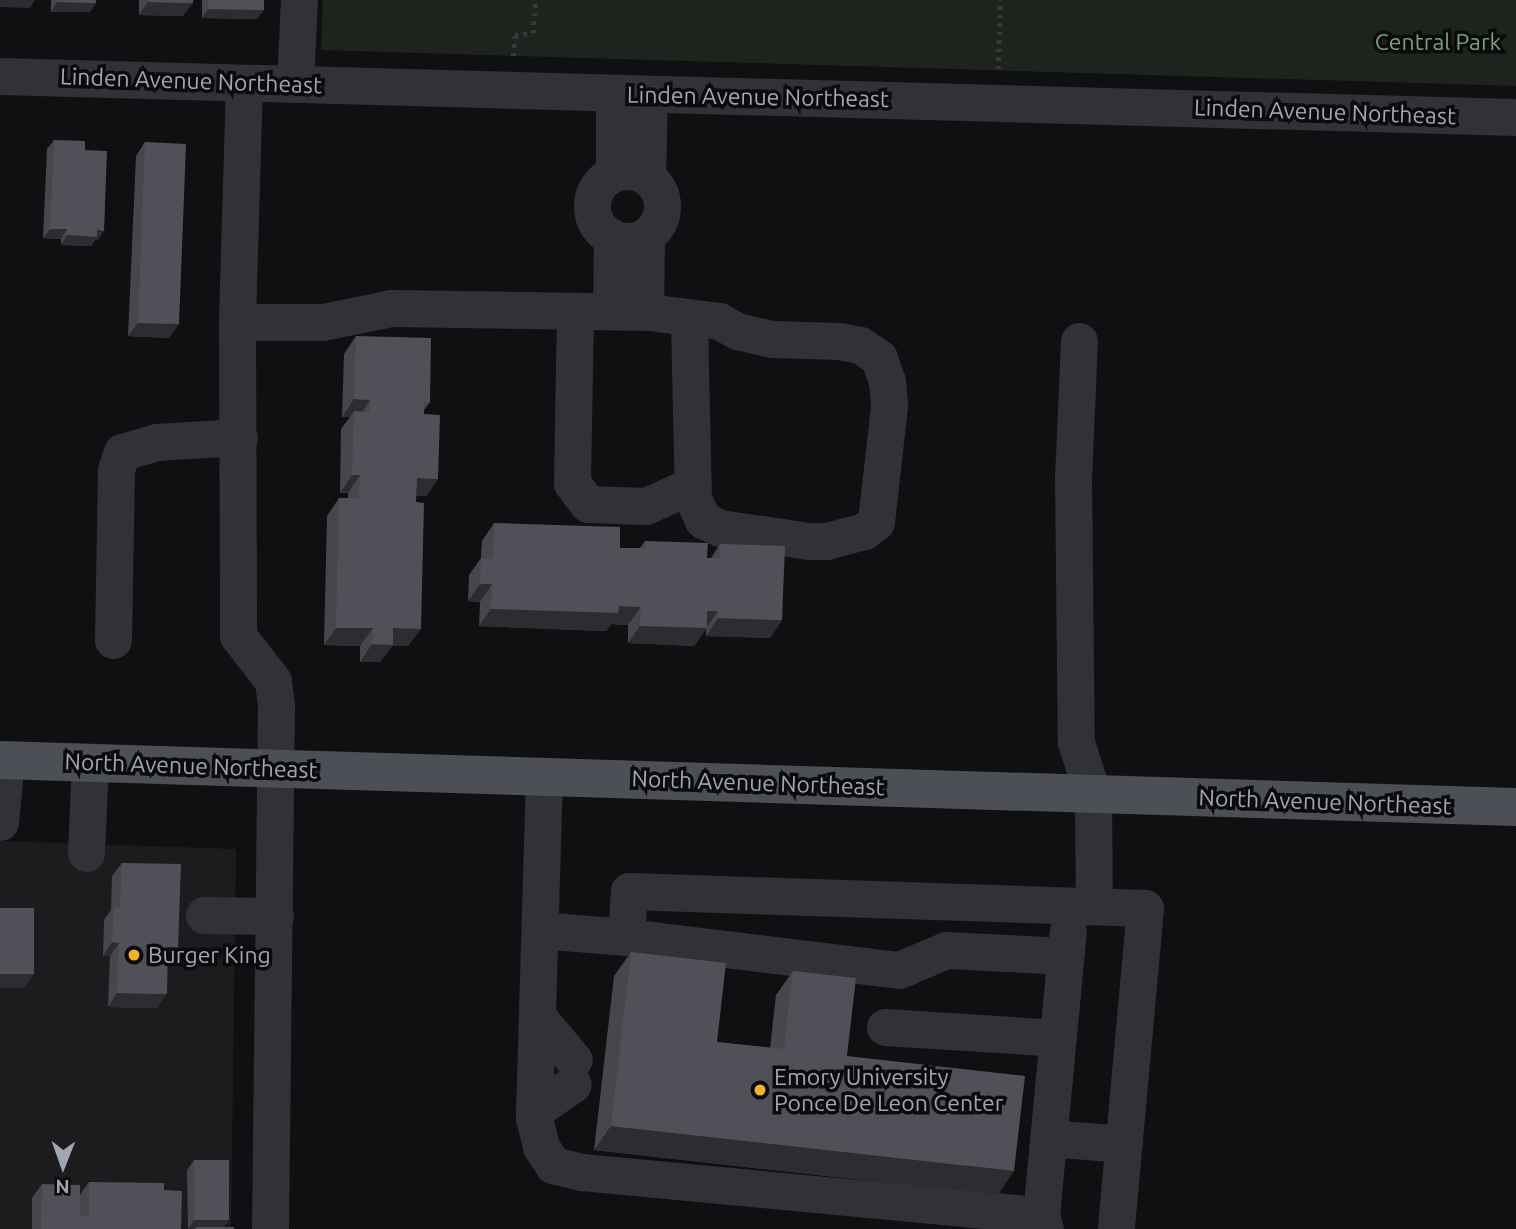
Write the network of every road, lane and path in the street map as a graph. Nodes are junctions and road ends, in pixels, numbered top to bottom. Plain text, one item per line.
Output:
1 (299, 0) edge
2 (536, 0) edge
3 (1000, 0) edge
4 (512, 63) dead end
5 (0, 76) edge
6 (997, 77) dead end
7 (244, 83) junction
8 (295, 84) junction
9 (631, 93) junction
10 (1516, 117) edge
11 (630, 175) junction
12 (629, 236) junction
13 (575, 311) junction
14 (628, 312) junction
15 (689, 317) junction
16 (237, 322) junction
17 (1079, 341) dead end
18 (239, 437) junction
19 (692, 485) junction
20 (113, 640) dead end
21 (3, 760) edge
22 (90, 762) junction
23 (277, 768) junction
24 (544, 776) junction
25 (1093, 796) junction
26 (1516, 807) edge
27 (0, 822) edge
28 (86, 853) dead end
29 (1082, 906) junction
30 (204, 915) dead end
31 (275, 916) junction
32 (540, 930) junction
33 (626, 937) junction
34 (1065, 956) junction
35 (537, 1016) junction
36 (886, 1027) dead end
37 (1058, 1038) junction
38 (534, 1111) junction
39 (1049, 1138) junction
40 (1124, 1144) junction
41 (1043, 1222) edge
42 (270, 1229) edge
43 (1116, 1229) edge

1 - 8 street
2 - 4 path
3 - 6 path
5 - 7 street, Linden Avenue Northeast
7 - 8 street, Linden Avenue Northeast
7 - 16 street
8 - 9 street, Linden Avenue Northeast
9 - 10 street, Linden Avenue Northeast
9 - 11 street
11 - 12 street
11 - 12 street
12 - 14 street
13 - 14 street
13 - 16 street
13 - 19 street
14 - 15 street
15 - 19 street
15 - 19 street
16 - 18 street
17 - 25 street
18 - 20 street
18 - 23 street
21 - 22 main road, North Avenue Northeast
21 - 27 street
22 - 23 main road, North Avenue Northeast
22 - 28 street
23 - 24 main road, North Avenue Northeast
23 - 31 street
24 - 25 main road, North Avenue Northeast
24 - 32 street
25 - 26 main road, North Avenue Northeast
25 - 29 street
29 - 33 street
29 - 34 street
29 - 40 street
30 - 31 street
31 - 42 street
32 - 33 street
32 - 35 street
33 - 34 street
34 - 37 street
35 - 38 street
35 - 38 street
36 - 37 street
37 - 39 street
38 - 41 street
39 - 40 street
39 - 41 street
40 - 43 street

